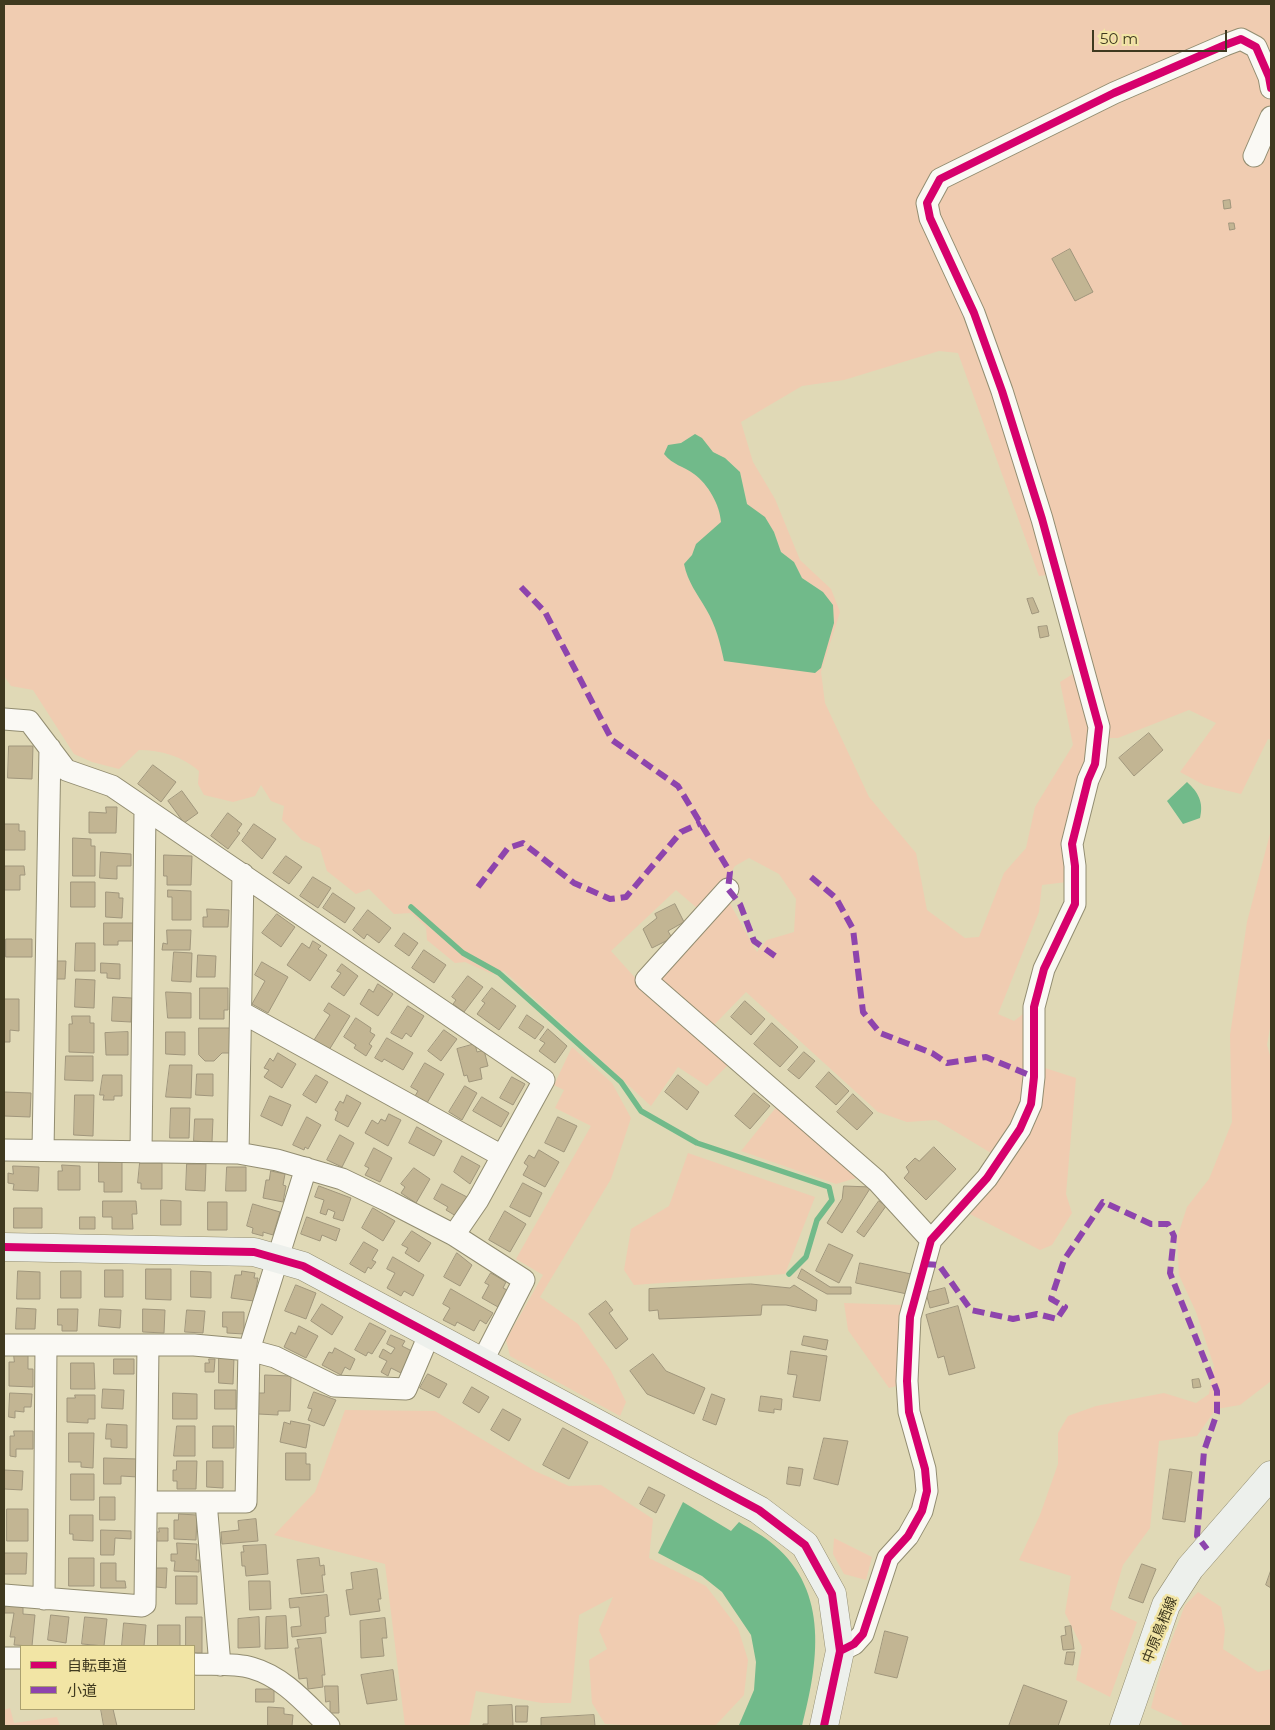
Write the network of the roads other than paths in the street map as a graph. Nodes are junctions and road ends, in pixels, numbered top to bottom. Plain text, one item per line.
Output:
1 (1271, 88) edge
2 (1271, 117) edge
3 (1254, 156) dead end
4 (4, 719) edge
5 (50, 748) junction
6 (145, 810) junction
7 (242, 874) junction
8 (728, 889) dead end
9 (241, 1012) junction
10 (4, 1150) edge
11 (43, 1150) junction
12 (141, 1152) junction
13 (238, 1153) junction
14 (502, 1156) junction
15 (306, 1168) junction
16 (454, 1235) junction
17 (930, 1240) junction
18 (4, 1247) edge
19 (277, 1259) junction
20 (429, 1335) junction
21 (4, 1344) edge
22 (46, 1345) junction
23 (148, 1345) junction
24 (249, 1350) junction
25 (482, 1362) junction
26 (1271, 1475) edge
27 (148, 1502) junction
28 (206, 1502) junction
29 (4, 1595) edge
30 (44, 1599) junction
31 (840, 1651) junction
32 (4, 1658) edge
33 (20, 1658) edge
34 (195, 1664) edge
35 (220, 1665) junction
36 (329, 1726) edge
37 (824, 1726) edge
38 (1124, 1726) edge

1 - 17 street
2 - 3 street
4 - 5 street
5 - 6 street
5 - 11 street
6 - 7 street
6 - 12 street
7 - 9 street
7 - 14 street
8 - 17 street
9 - 13 street
9 - 14 street
10 - 11 street
11 - 12 street
12 - 13 street
13 - 15 street
14 - 16 street
15 - 16 street
15 - 19 street
16 - 25 street
17 - 31 street
18 - 19 street
19 - 20 street
19 - 24 street
20 - 24 street
20 - 25 street
21 - 22 street
22 - 23 street
22 - 30 street
23 - 24 street
23 - 27 street
24 - 28 street
25 - 31 street
26 - 38 street, 中原鳥栖線
27 - 28 street
27 - 30 street
28 - 35 street
29 - 30 street
31 - 37 street
32 - 33 street
34 - 35 street
35 - 36 street

